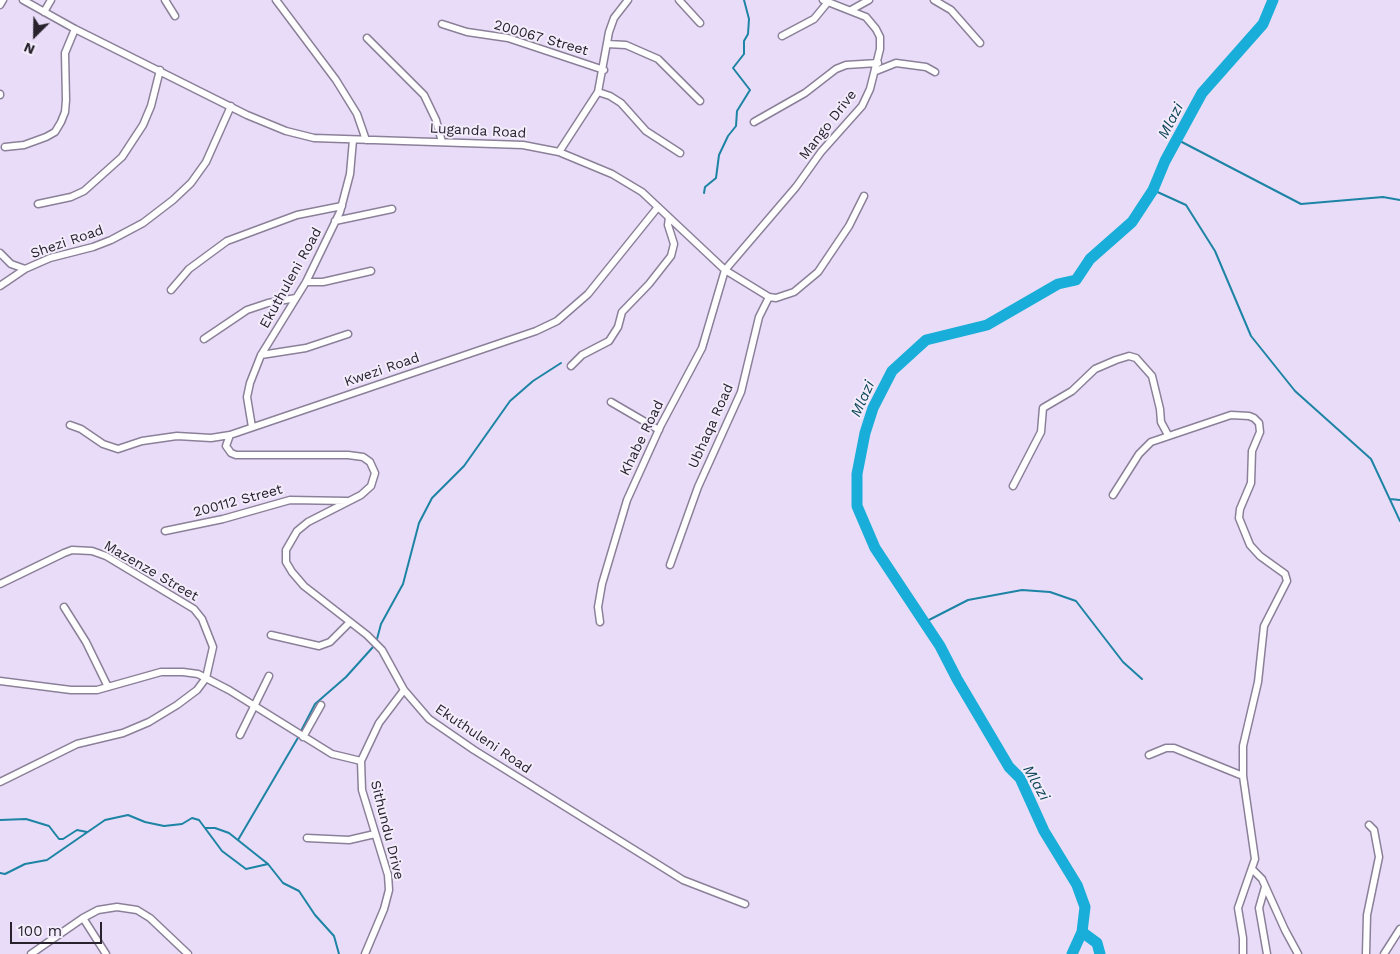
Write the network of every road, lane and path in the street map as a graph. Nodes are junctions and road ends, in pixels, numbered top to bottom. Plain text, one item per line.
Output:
1 (3, 0) edge
2 (23, 0) edge
3 (51, 0) edge
4 (165, 0) edge
5 (276, 0) edge
6 (679, 0) edge
7 (869, 0) edge
8 (934, 0) edge
9 (625, 1) edge
10 (826, 1) edge
11 (0, 5) edge
12 (851, 10) junction
13 (44, 12) junction
14 (175, 16) dead end
15 (700, 23) dead end
16 (442, 24) dead end
17 (75, 30) junction
18 (782, 36) dead end
19 (367, 38) dead end
20 (980, 43) dead end
21 (607, 44) junction
22 (878, 63) junction
23 (160, 70) junction
24 (604, 70) junction
25 (876, 71) junction
26 (935, 72) dead end
27 (598, 92) junction
28 (700, 101) dead end
29 (231, 106) junction
30 (754, 122) dead end
31 (353, 140) junction
32 (366, 140) junction
33 (442, 142) junction
34 (5, 147) dead end
35 (559, 152) junction
36 (680, 153) dead end
37 (864, 196) dead end
38 (38, 204) dead end
39 (342, 206) junction
40 (658, 207) junction
41 (392, 209) dead end
42 (669, 218) junction
43 (335, 221) junction
44 (0, 253) edge
45 (25, 269) junction
46 (725, 270) junction
47 (371, 271) dead end
48 (306, 282) junction
49 (0, 286) edge
50 (170, 290) dead end
51 (769, 296) junction
52 (296, 298) junction
53 (348, 334) dead end
54 (204, 339) dead end
55 (261, 355) junction
56 (571, 366) dead end
57 (611, 402) dead end
58 (70, 425) dead end
59 (252, 427) junction
60 (658, 430) junction
61 (230, 435) junction
62 (1168, 435) junction
63 (1013, 486) dead end
64 (1113, 495) dead end
65 (349, 501) junction
66 (165, 531) dead end
67 (670, 565) dead end
68 (0, 584) edge
69 (64, 607) dead end
70 (350, 622) junction
71 (600, 622) dead end
72 (271, 635) dead end
73 (269, 676) dead end
74 (206, 678) junction
75 (0, 681) edge
76 (108, 687) junction
77 (404, 690) junction
78 (254, 705) junction
79 (321, 705) dead end
80 (240, 735) dead end
81 (303, 737) junction
82 (1150, 755) dead end
83 (361, 761) junction
84 (1243, 776) junction
85 (0, 782) edge
86 (1369, 825) dead end
87 (374, 834) junction
88 (307, 838) dead end
89 (1253, 870) junction
90 (1266, 887) junction
91 (745, 904) dead end
92 (83, 918) junction
93 (1400, 929) edge
94 (31, 954) edge
95 (106, 954) edge
96 (188, 954) edge
97 (365, 954) edge
98 (1243, 954) edge
99 (1267, 954) edge
100 (1298, 954) edge
101 (1366, 954) edge
102 (1384, 954) edge

1 - 11 street
2 - 13 street, Luganda Road
3 - 13 street
4 - 14 street
5 - 32 street
6 - 15 street
7 - 12 street
8 - 20 street
9 - 21 street
10 - 12 street, Mango Drive
10 - 18 street
12 - 22 street, Mango Drive
13 - 17 street, Luganda Road
16 - 24 street, 200067 Street
17 - 23 street, Luganda Road
17 - 34 street
19 - 33 street
21 - 24 street
21 - 28 street
22 - 25 street, Mango Drive
22 - 30 street
23 - 29 street, Luganda Road
23 - 38 street
24 - 27 street
25 - 26 street
25 - 46 street, Mango Drive
27 - 35 street
27 - 36 street
29 - 31 street, Luganda Road
29 - 45 street, Shezi Road
31 - 32 street, Luganda Road
31 - 39 street, Ekuthuleni Road
32 - 33 street, Luganda Road
33 - 35 street, Luganda Road
35 - 40 street, Luganda Road
37 - 51 street
39 - 43 street, Ekuthuleni Road
39 - 50 street
40 - 42 street, Luganda Road
40 - 59 street, Kwezi Road
41 - 43 street
42 - 46 street, Luganda Road
42 - 56 street
43 - 48 street, Ekuthuleni Road
44 - 45 street
45 - 49 street, Shezi Road
46 - 51 street, Luganda Road
46 - 60 street, Khabe Road
47 - 48 street
48 - 52 street, Ekuthuleni Road
51 - 67 street, Ubhaqa Road
52 - 54 street
52 - 55 street, Ekuthuleni Road
53 - 55 street
55 - 59 street, Ekuthuleni Road
57 - 60 street
58 - 61 street, Kwezi Road
59 - 61 street, Kwezi Road
60 - 71 street, Khabe Road
61 - 65 street, Ekuthuleni Road
62 - 63 street
62 - 64 street
62 - 84 street
65 - 66 street, 200112 Street
65 - 70 street, Ekuthuleni Road
68 - 74 street, Mazenze Street
69 - 76 street
70 - 72 street
70 - 77 street, Ekuthuleni Road
73 - 78 street
74 - 76 street
74 - 78 street
74 - 85 street
75 - 76 street
77 - 83 street, Sithundu Drive
77 - 91 street, Ekuthuleni Road
78 - 80 street
78 - 81 street
79 - 81 street
81 - 83 street
82 - 84 street
83 - 87 street, Sithundu Drive
84 - 89 street
86 - 101 street
87 - 88 street
87 - 97 street, Sithundu Drive
89 - 90 street
89 - 98 street
90 - 99 street
90 - 100 street
92 - 94 street
92 - 95 street
92 - 96 street
93 - 102 street

